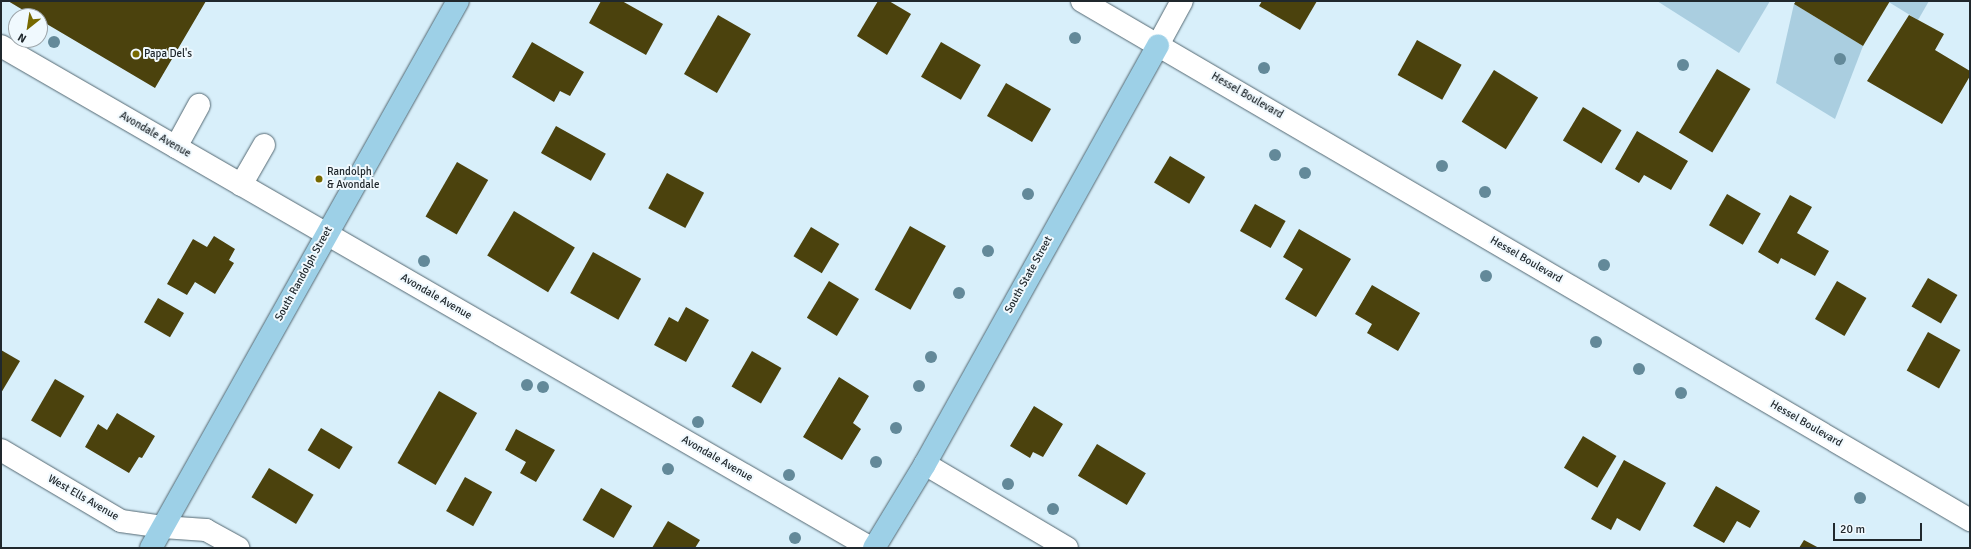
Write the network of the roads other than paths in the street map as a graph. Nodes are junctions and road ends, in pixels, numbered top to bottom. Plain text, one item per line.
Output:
1 (458, 1) edge
2 (1082, 1) edge
3 (1182, 1) edge
4 (1158, 45) junction
5 (1, 46) edge
6 (199, 105) dead end
7 (264, 145) dead end
8 (176, 147) junction
9 (242, 185) junction
10 (327, 234) junction
11 (1, 450) edge
12 (924, 464) junction
13 (1970, 520) edge
14 (163, 527) junction
15 (151, 548) edge
16 (238, 548) edge
17 (872, 548) edge
18 (1067, 548) edge

1 - 10 main road, South Randolph Street
2 - 4 street, Hessel Boulevard
3 - 4 street, South State Street
4 - 12 main road, South State Street
4 - 13 street, Hessel Boulevard
5 - 8 street, Avondale Avenue
6 - 8 street
7 - 9 street
8 - 9 street, Avondale Avenue
9 - 10 street, Avondale Avenue
10 - 14 main road, South Randolph Street
10 - 17 street, Avondale Avenue
11 - 14 street, West Ells Avenue
12 - 17 main road, South State Street
12 - 18 street
14 - 15 main road, South Randolph Street
14 - 16 street, West Ells Avenue

